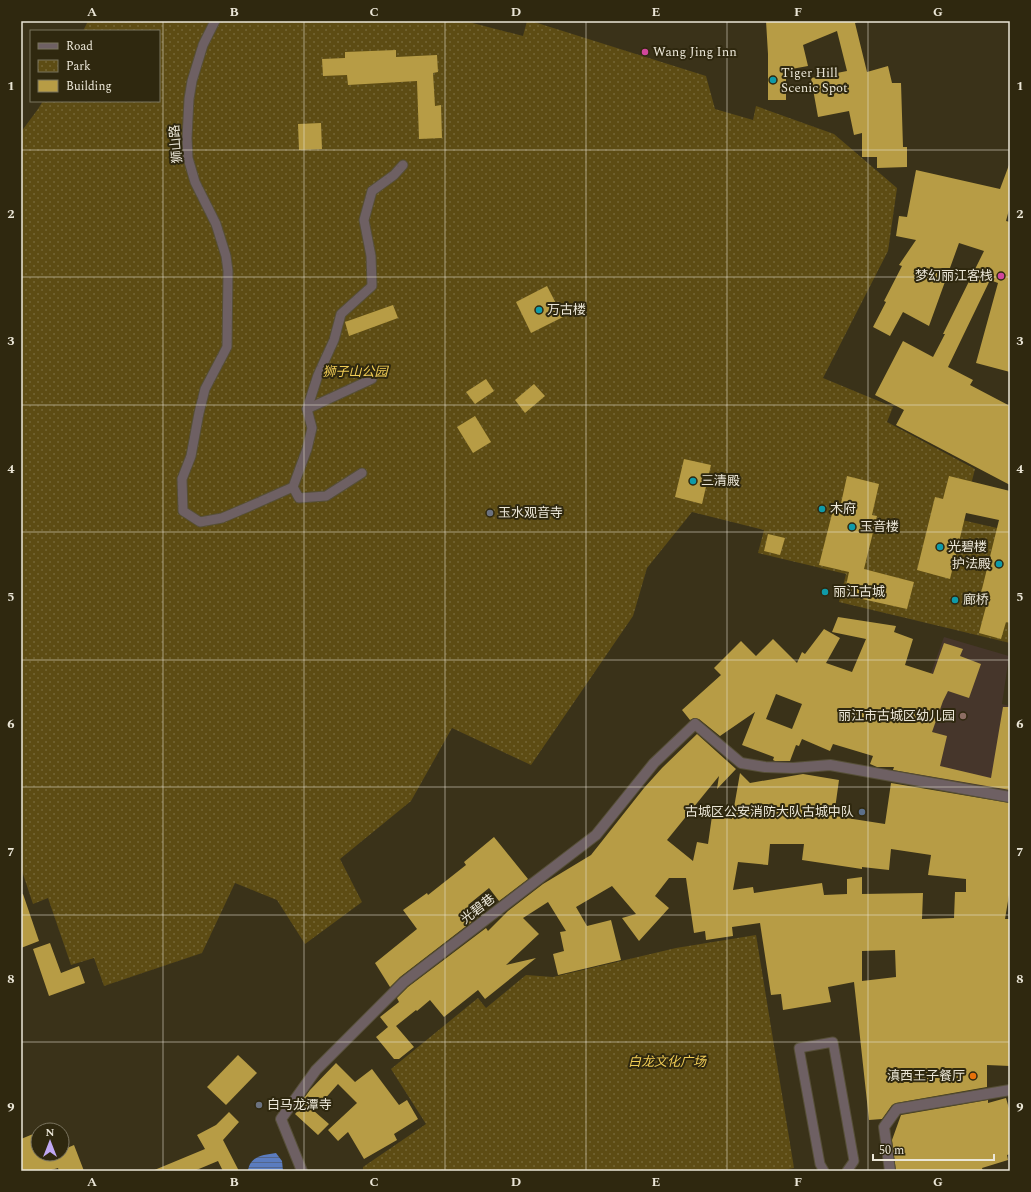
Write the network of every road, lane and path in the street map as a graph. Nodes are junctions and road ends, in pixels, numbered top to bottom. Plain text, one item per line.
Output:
1 (215, 21) edge
2 (403, 165) dead end
3 (372, 379) dead end
4 (308, 409) junction
5 (362, 473) dead end
6 (293, 487) junction
7 (1010, 797) edge
8 (1010, 1090) edge
9 (302, 1171) edge
10 (824, 1171) edge
11 (847, 1171) edge
12 (890, 1171) edge

1 - 6 lane, 狮山路
2 - 4 lane
3 - 4 lane
4 - 6 lane
5 - 6 lane
7 - 9 street, 光碧巷
8 - 12 street
10 - 11 lane

